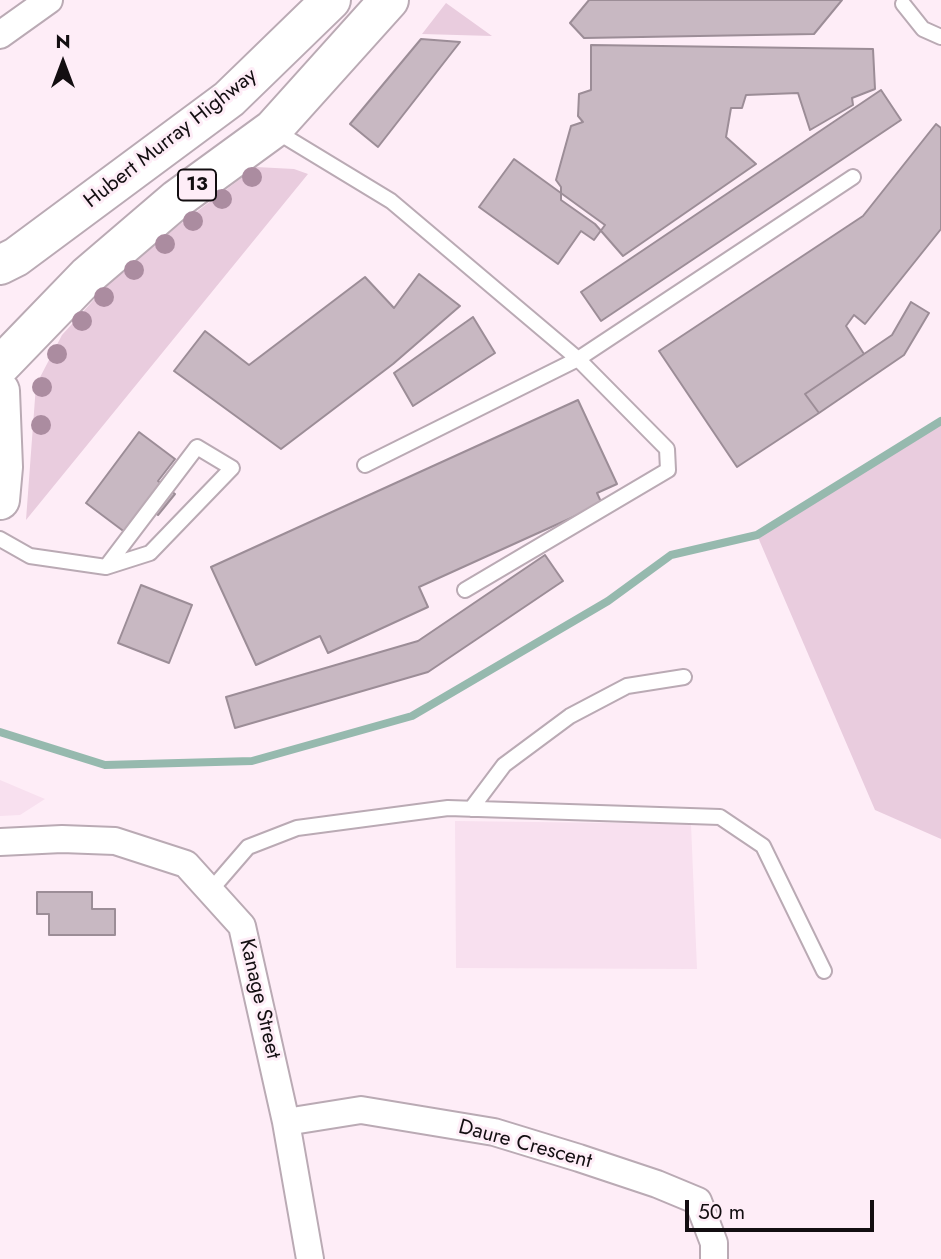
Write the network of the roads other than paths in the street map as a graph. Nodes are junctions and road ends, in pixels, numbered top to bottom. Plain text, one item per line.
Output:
1 (49, 0) edge
2 (331, 0) edge
3 (389, 0) edge
4 (904, 4) dead end
5 (0, 35) edge
6 (941, 37) edge
7 (273, 129) junction
8 (853, 177) dead end
9 (0, 265) edge
10 (579, 359) junction
11 (0, 366) edge
12 (0, 391) edge
13 (365, 465) dead end
14 (0, 500) edge
15 (0, 539) edge
16 (106, 568) junction
17 (465, 590) dead end
18 (684, 677) dead end
19 (471, 808) junction
20 (0, 842) edge
21 (210, 891) junction
22 (824, 971) dead end
23 (286, 1122) junction
24 (310, 1259) edge
25 (714, 1259) edge

1 - 5 street
2 - 9 highway, Hubert Murray Highway / 13
3 - 7 highway, 13
4 - 6 lane
7 - 10 lane
7 - 11 highway, 13
8 - 10 lane
10 - 13 lane
10 - 17 lane
12 - 14 highway
15 - 16 lane
16 - 16 lane
18 - 19 lane
19 - 21 lane
19 - 22 lane
20 - 21 street, Kanage Street
21 - 23 street, Kanage Street
23 - 24 street, Kanage Street
23 - 25 street, Daure Crescent

